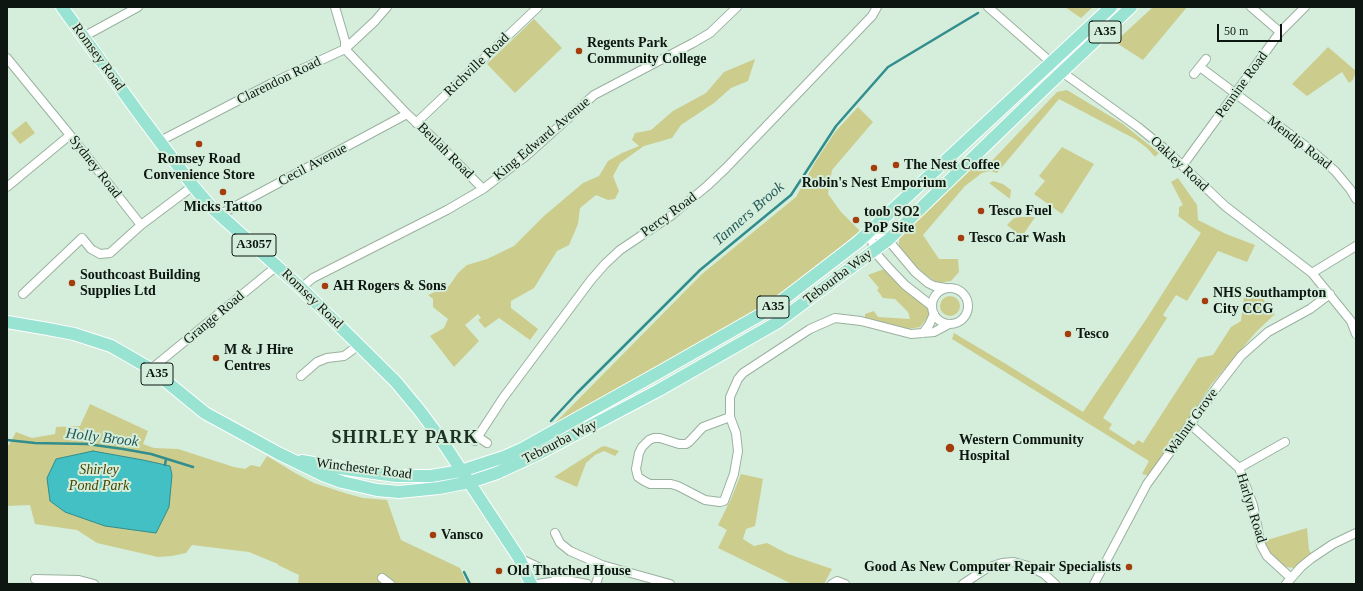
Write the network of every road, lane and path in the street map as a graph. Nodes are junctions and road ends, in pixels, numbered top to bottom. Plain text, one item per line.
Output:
1 (62, 7) edge
2 (138, 7) edge
3 (335, 7) edge
4 (388, 7) edge
5 (538, 7) edge
6 (737, 7) edge
7 (877, 7) edge
8 (988, 7) edge
9 (1111, 7) edge
10 (1131, 7) edge
11 (1251, 7) edge
12 (1305, 7) edge
13 (1280, 32) junction
14 (83, 37) junction
15 (345, 49) junction
16 (7, 58) edge
17 (1206, 59) dead end
18 (1051, 63) junction
19 (1200, 67) junction
20 (1062, 72) junction
21 (1194, 74) dead end
22 (1235, 93) junction
23 (407, 114) junction
24 (416, 122) junction
25 (70, 135) junction
26 (160, 141) junction
27 (1183, 165) junction
28 (7, 186) edge
29 (193, 186) junction
30 (483, 188) junction
31 (1356, 200) edge
32 (219, 215) junction
33 (141, 225) junction
34 (870, 232) junction
35 (888, 240) junction
36 (1356, 246) edge
37 (874, 251) junction
38 (276, 264) junction
39 (1312, 273) junction
40 (301, 288) junction
41 (945, 288) junction
42 (23, 294) dead end
43 (1330, 294) junction
44 (933, 310) junction
45 (7, 322) edge
46 (949, 324) junction
47 (923, 333) junction
48 (1356, 334) edge
49 (359, 345) junction
50 (155, 367) junction
51 (301, 376) dead end
52 (730, 417) junction
53 (1190, 424) junction
54 (1285, 442) dead end
55 (487, 443) dead end
56 (291, 460) junction
57 (1239, 468) junction
58 (461, 470) junction
59 (470, 482) junction
60 (555, 533) dead end
61 (1356, 533) edge
62 (519, 558) junction
63 (602, 565) junction
64 (382, 578) dead end
65 (35, 579) dead end
66 (566, 580) junction
67 (1288, 581) edge
68 (94, 584) edge
69 (390, 584) edge
70 (531, 584) edge
71 (538, 584) edge
72 (587, 584) edge
73 (596, 584) edge
74 (670, 584) edge
75 (832, 584) edge
76 (845, 584) edge
77 (963, 584) edge
78 (1055, 584) edge
79 (1094, 584) edge

1 - 14 main road, Romsey Road / A3057
2 - 14 street
3 - 15 street
4 - 15 street, Clarendon Road
5 - 24 street, Richville Road
6 - 30 street, King Edward Avenue
7 - 55 street, Percy Road
8 - 18 street, Oakley Road
9 - 18 main road, Tebourba Way / A35
10 - 20 main road, Tebourba Way / A35
11 - 13 street
12 - 13 street, Pennine Road
13 - 22 street, Pennine Road
14 - 26 main road, Romsey Road / A3057
15 - 23 street, Beulah Road
15 - 26 street, Clarendon Road
16 - 25 street, Sydney Road
17 - 19 street
18 - 20 street, Oakley Road
18 - 34 main road, Tebourba Way / A35
19 - 21 street
19 - 22 street, Mendip Road
20 - 27 street, Oakley Road
20 - 35 main road, Tebourba Way / A35
22 - 27 street, Pennine Road
22 - 31 street, Mendip Road
23 - 24 street, Beulah Road
23 - 32 street, Cecil Avenue
24 - 30 street, Beulah Road
25 - 28 street
25 - 33 street, Sydney Road
26 - 29 main road, Romsey Road / A3057
27 - 39 street, Oakley Road
29 - 32 main road, Romsey Road / A3057
29 - 33 street
30 - 40 street, King Edward Avenue
32 - 38 main road, Romsey Road / A3057
33 - 42 street
34 - 35 street
34 - 37 street
34 - 58 main road, Tebourba Way / A35
35 - 37 main road, Tebourba Way / A35
35 - 41 street
36 - 39 street
37 - 44 street
37 - 59 main road, Tebourba Way / A35
38 - 40 main road, Romsey Road / A3057
38 - 50 street, Grange Road
39 - 43 street, Oakley Road
40 - 49 main road, Romsey Road / A3057
41 - 44 street
41 - 46 street
43 - 48 street, Oakley Road
43 - 53 street, Walnut Grove
44 - 46 street
44 - 47 street
45 - 50 main road, Winchester Road / A35
46 - 47 street
47 - 52 street
49 - 51 street
49 - 58 main road, Romsey Road / A3057
50 - 56 main road, Winchester Road / A35
52 - 52 street
53 - 57 street, Harlyn Road
53 - 79 street, Walnut Grove
54 - 57 street
56 - 58 main road, Winchester Road / A35
56 - 59 main road, Winchester Road / A35
57 - 67 street, Harlyn Road
58 - 59 main road, Romsey Road / A3057
59 - 62 main road, Romsey Road / A3057
60 - 63 street
61 - 67 street
62 - 66 street
62 - 70 main road, Romsey Road / A3057
63 - 73 street
63 - 74 street
64 - 69 street
65 - 68 street
66 - 71 street
66 - 72 street
75 - 76 street
77 - 78 street

